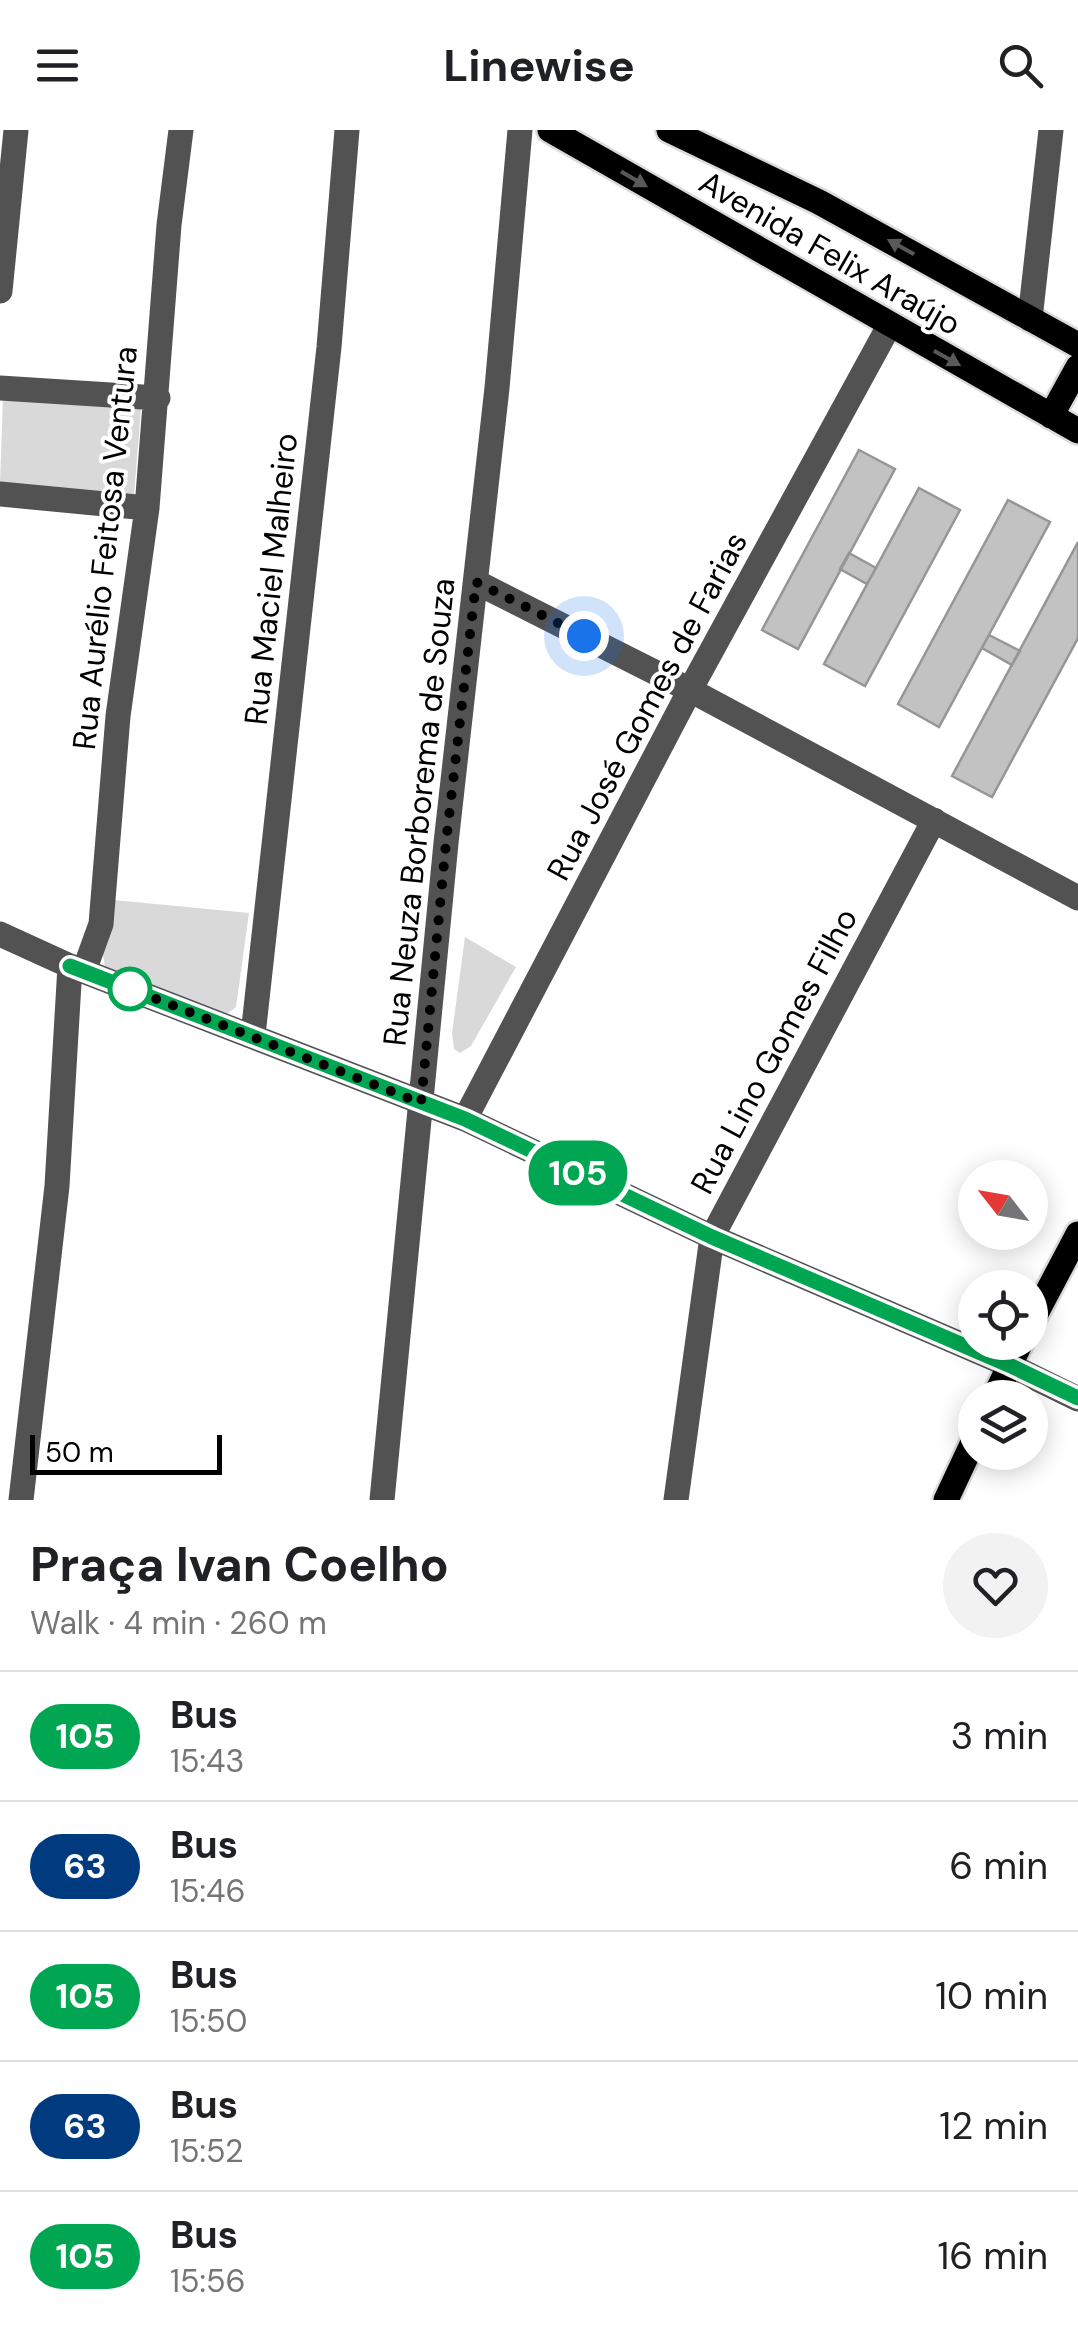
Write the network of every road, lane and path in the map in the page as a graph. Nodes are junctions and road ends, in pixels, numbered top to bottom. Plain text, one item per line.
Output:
1 (16, 130) edge
2 (181, 130) edge
3 (347, 130) edge
4 (520, 130) edge
5 (550, 130) edge
6 (668, 130) edge
7 (1051, 130) edge
8 (0, 291) edge
9 (1030, 319) junction
10 (889, 326) junction
11 (1078, 345) edge
12 (1078, 367) edge
13 (0, 388) edge
14 (158, 398) junction
15 (1051, 416) junction
16 (1078, 432) edge
17 (0, 494) edge
18 (147, 508) junction
19 (476, 582) junction
20 (690, 690) junction
21 (934, 820) junction
22 (1078, 898) edge
23 (0, 934) edge
24 (77, 968) junction
25 (253, 1035) junction
26 (421, 1103) junction
27 (465, 1119) junction
28 (1078, 1234) edge
29 (712, 1237) junction
30 (1048, 1291) edge
31 (958, 1332) edge
32 (1024, 1360) edge
33 (1078, 1398) edge
34 (960, 1470) edge
35 (21, 1500) edge
36 (382, 1500) edge
37 (676, 1500) edge
38 (946, 1500) edge

1 - 8 street
2 - 14 street, Rua Aurélio Feitosa Ventura
3 - 25 street, Rua Maciel Malheiro
4 - 19 street, Rua Neuza Borborema de Souza
5 -> 10 main road, Avenida Felix Araújo
9 -> 6 main road, Avenida Felix Araújo
7 - 9 street
9 - 11 main road, Avenida Felix Araújo
10 -> 15 main road, Avenida Felix Araújo
10 - 20 street, Rua José Gomes de Farias
12 - 15 main road
13 - 14 street
14 - 18 street, Rua Aurélio Feitosa Ventura
15 - 16 main road, Avenida Felix Araújo
17 - 18 street
18 - 24 street, Rua Aurélio Feitosa Ventura
19 - 20 street
19 - 26 street, Rua Neuza Borborema de Souza
20 - 21 street
20 - 27 street, Rua José Gomes de Farias
21 - 22 street
21 - 29 street, Rua Lino Gomes Filho
23 - 24 street
24 - 25 street
24 - 35 street, Rua Aurélio Feitosa Ventura
25 - 26 street
26 - 27 street
26 - 36 street, Rua Neuza Borborema de Souza
27 - 29 street
28 - 30 main road
29 - 31 street
29 - 37 street, Rua Lino Gomes Filho
32 - 33 street
34 - 38 main road

